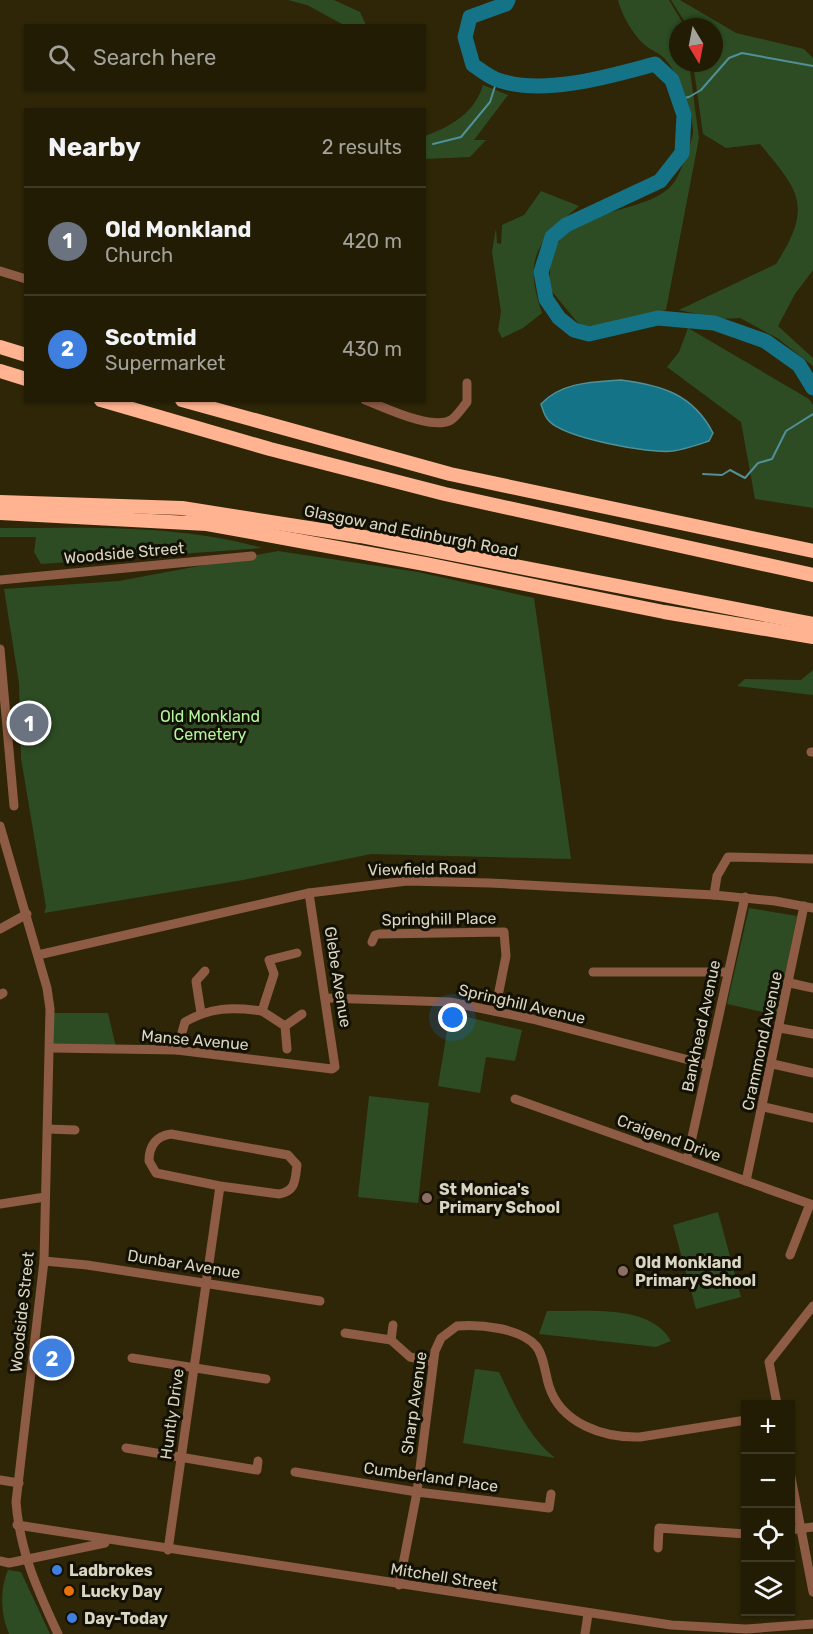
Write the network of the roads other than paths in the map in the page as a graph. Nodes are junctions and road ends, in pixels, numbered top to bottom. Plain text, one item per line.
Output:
1 (0, 271) edge
2 (24, 278) edge
3 (0, 347) edge
4 (24, 354) edge
5 (0, 371) edge
6 (24, 378) edge
7 (468, 383) dead end
8 (108, 402) edge
9 (189, 402) edge
10 (371, 402) edge
11 (0, 502) edge
12 (0, 513) edge
13 (813, 551) edge
14 (252, 556) dead end
15 (813, 575) edge
16 (0, 580) edge
17 (813, 624) edge
18 (813, 637) edge
19 (0, 649) edge
20 (4, 753) edge
21 (14, 806) dead end
22 (0, 826) edge
23 (813, 859) edge
24 (309, 893) junction
25 (714, 895) junction
26 (745, 897) junction
27 (809, 907) edge
28 (27, 914) junction
29 (0, 929) edge
30 (372, 942) dead end
31 (297, 953) dead end
32 (38, 955) junction
33 (206, 971) dead end
34 (593, 972) dead end
35 (728, 972) junction
36 (790, 983) junction
37 (813, 988) edge
38 (326, 998) junction
39 (262, 1011) junction
40 (495, 1011) junction
41 (201, 1012) junction
42 (302, 1014) dead end
43 (285, 1026) junction
44 (780, 1028) junction
45 (813, 1034) edge
46 (51, 1048) junction
47 (287, 1049) dead end
48 (177, 1050) junction
49 (773, 1064) junction
50 (708, 1065) junction
51 (335, 1067) joint
52 (813, 1073) edge
53 (515, 1099) dead end
54 (764, 1107) junction
55 (813, 1118) edge
56 (48, 1129) junction
57 (75, 1130) dead end
58 (687, 1160) junction
59 (747, 1181) junction
60 (220, 1186) junction
61 (45, 1197) junction
62 (0, 1204) edge
63 (812, 1204) edge
64 (790, 1255) dead end
65 (44, 1261) junction
66 (207, 1282) junction
67 (320, 1300) dead end
68 (813, 1306) edge
69 (393, 1326) dead end
70 (345, 1333) dead end
71 (392, 1340) junction
72 (132, 1358) dead end
73 (432, 1362) junction
74 (193, 1369) junction
75 (266, 1379) dead end
76 (776, 1400) edge
77 (741, 1421) edge
78 (126, 1448) dead end
79 (180, 1457) junction
80 (258, 1461) dead end
81 (295, 1472) dead end
82 (0, 1480) edge
83 (19, 1483) junction
84 (417, 1492) junction
85 (551, 1494) dead end
86 (795, 1496) edge
87 (17, 1525) junction
88 (813, 1527) edge
89 (802, 1529) junction
90 (795, 1530) edge
91 (741, 1534) edge
92 (116, 1542) junction
93 (658, 1548) dead end
94 (168, 1550) junction
95 (24, 1557) junction
96 (0, 1561) edge
97 (399, 1585) junction
98 (813, 1592) edge
99 (588, 1614) junction
100 (813, 1624) edge
101 (770, 1631) edge
102 (58, 1634) edge
103 (585, 1634) edge

1 - 2 street
3 - 4 highway
5 - 6 highway
7 - 10 street
8 - 15 highway
9 - 13 highway
11 - 17 highway, Glasgow and Edinburgh Road
12 - 18 highway, Glasgow and Edinburgh Road
14 - 16 street, Woodside Street
19 - 20 street
20 - 21 street
22 - 28 street, Woodside Street
23 - 25 street
24 - 25 street, Viewfield Road
24 - 32 street, Viewfield Road
24 - 38 street, Glebe Avenue
25 - 26 street, Viewfield Road
26 - 27 street, Viewfield Road
26 - 35 street, Bankhead Avenue
27 - 36 street, Crammond Avenue
28 - 29 street
28 - 32 street, Woodside Street
30 - 40 street, Springhill Place
31 - 39 street
32 - 46 street, Woodside Street
33 - 41 street
34 - 35 street
35 - 50 street, Bankhead Avenue
36 - 37 street
36 - 44 street, Crammond Avenue
38 - 40 street, Springhill Avenue
38 - 51 street, Glebe Avenue
39 - 41 street
39 - 43 street
40 - 50 street, Springhill Avenue
41 - 48 street
42 - 43 street
43 - 47 street
44 - 45 street
44 - 49 street, Crammond Avenue
46 - 48 street, Manse Avenue
46 - 56 street, Woodside Street
48 - 51 street, Manse Avenue
49 - 52 street
49 - 54 street, Crammond Avenue
50 - 58 street, Bankhead Avenue
53 - 58 street, Craigend Drive
54 - 55 street
54 - 59 street, Crammond Avenue
56 - 57 street
56 - 61 street, Woodside Street
58 - 59 street, Craigend Drive
59 - 63 street, Craigend Drive
60 - 60 street
60 - 66 street, Huntly Drive
61 - 62 street
61 - 65 street, Woodside Street
63 - 64 street
65 - 66 street, Dunbar Avenue
65 - 83 street, Woodside Street
66 - 67 street, Dunbar Avenue
66 - 74 street, Huntly Drive
68 - 76 street
69 - 71 street
70 - 71 street
71 - 73 street
72 - 74 street
73 - 77 street, Sharp Avenue
73 - 84 street, Sharp Avenue
74 - 75 street
74 - 79 street, Huntly Drive
78 - 79 street
79 - 80 street
79 - 94 street, Huntly Drive
81 - 84 street, Cumberland Place
82 - 83 street
83 - 87 street, Woodside Street
84 - 85 street, Cumberland Place
84 - 97 street, Sharp Avenue
86 - 89 street
87 - 92 street, Mitchell Street
87 - 95 street, Woodside Street
88 - 89 street
89 - 90 street
89 - 98 street
91 - 93 street
92 - 94 street, Mitchell Street
92 - 95 street, Mitchell Street
94 - 97 street, Mitchell Street
95 - 96 street, Mitchell Street
95 - 102 street, Woodside Street
97 - 99 street, Mitchell Street
99 - 101 street, Mitchell Street
99 - 103 street
100 - 101 street, Mitchell Street

